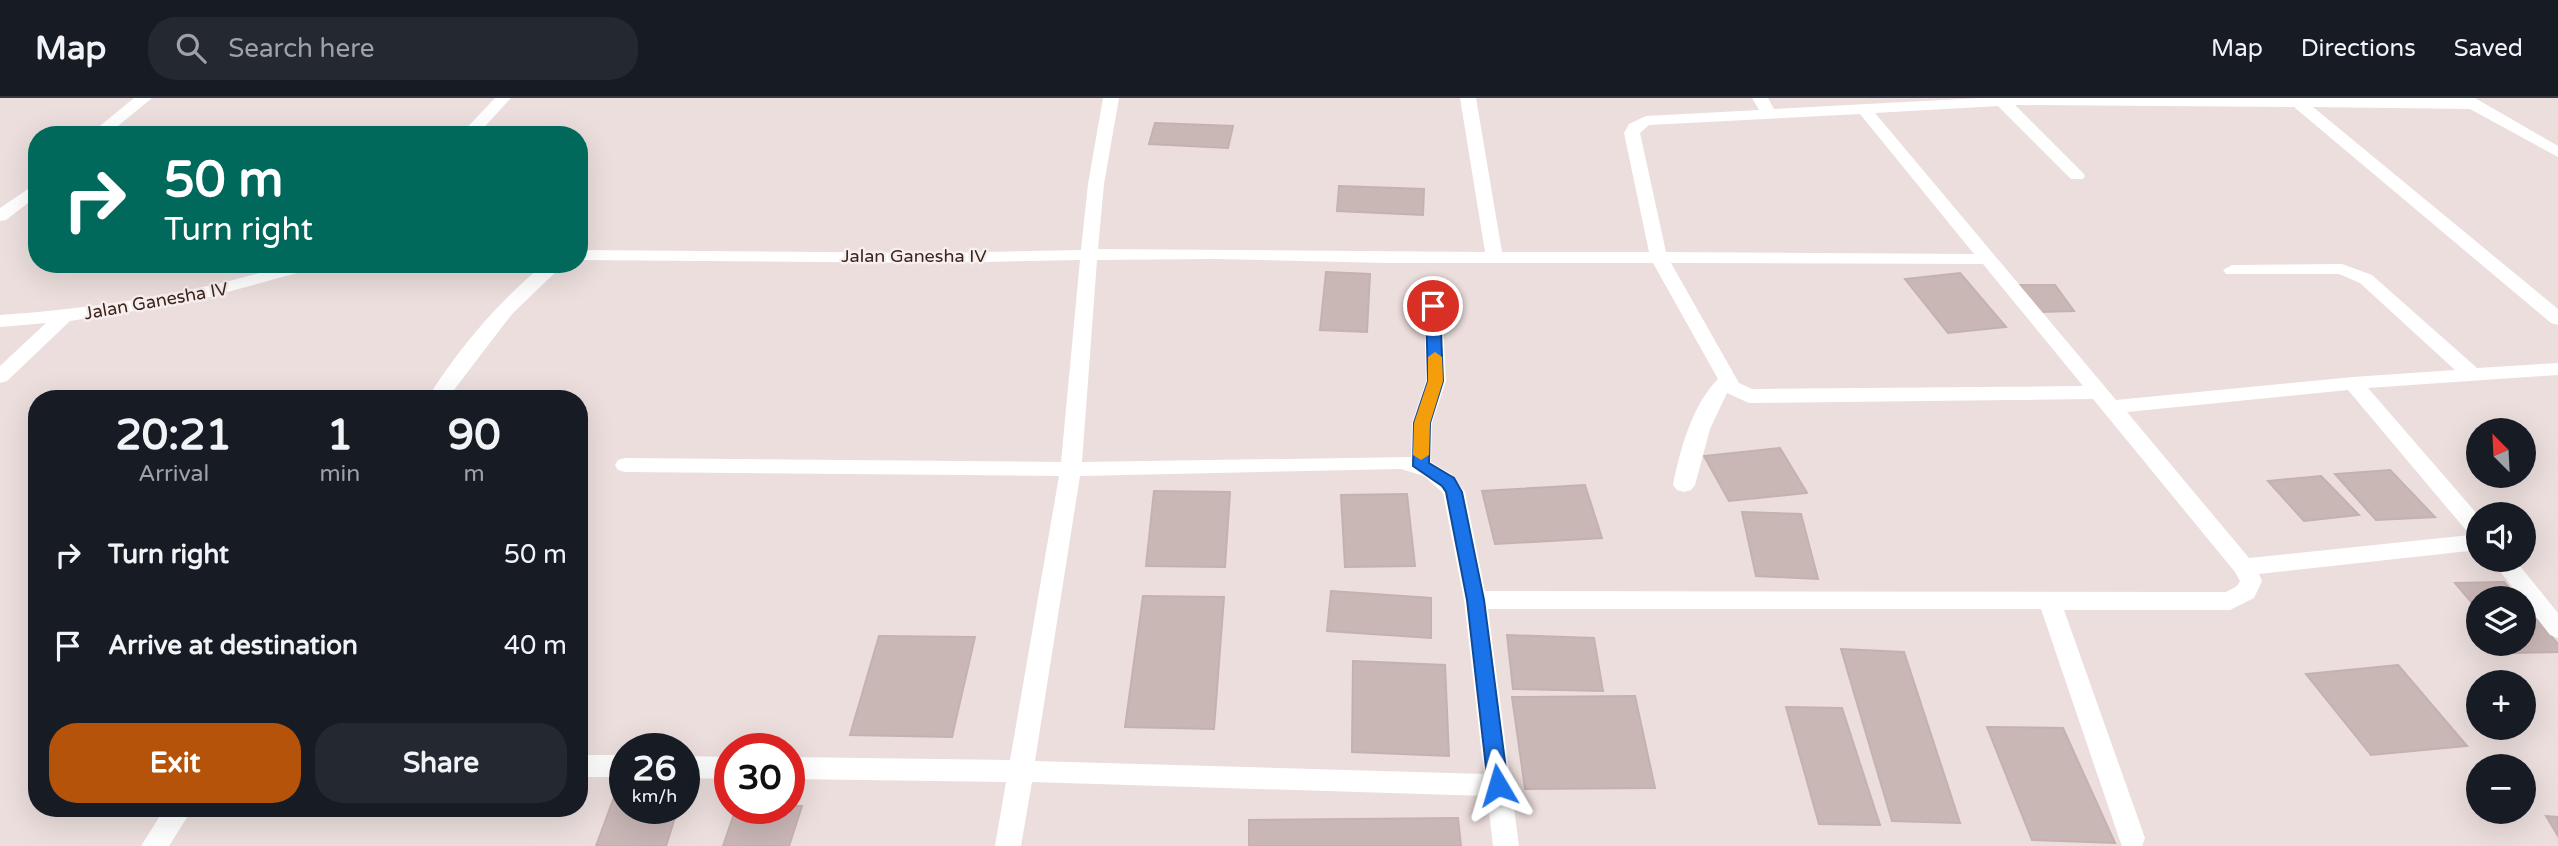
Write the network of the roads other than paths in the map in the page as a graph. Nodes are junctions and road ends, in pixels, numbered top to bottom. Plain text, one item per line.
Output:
1 (144, 98) edge
2 (503, 98) edge
3 (1111, 98) edge
4 (1468, 98) edge
5 (1760, 98) edge
6 (2002, 101) junction
7 (2468, 101) edge
8 (2296, 102) junction
9 (1864, 109) junction
10 (1769, 114) junction
11 (108, 126) edge
12 (477, 126) edge
13 (2558, 152) edge
14 (2077, 176) dead end
15 (28, 195) edge
16 (0, 216) edge
17 (588, 255) edge
18 (1089, 255) junction
19 (1494, 256) junction
20 (1658, 256) junction
21 (1990, 259) junction
22 (2232, 270) dead end
23 (280, 273) edge
24 (543, 273) edge
25 (1433, 306) dead end
26 (64, 317) junction
27 (2558, 319) edge
28 (0, 321) edge
29 (2558, 369) edge
30 (2473, 375) junction
31 (0, 377) edge
32 (1727, 381) junction
33 (2353, 383) junction
34 (443, 390) edge
35 (2104, 399) junction
36 (625, 465) dead end
37 (1421, 466) junction
38 (1071, 469) junction
39 (1684, 485) dead end
40 (2466, 516) edge
41 (2466, 543) edge
42 (2244, 567) junction
43 (2512, 572) edge
44 (1475, 600) junction
45 (2050, 602) junction
46 (2558, 629) edge
47 (588, 766) edge
48 (609, 766) edge
49 (805, 768) edge
50 (1020, 771) junction
51 (1498, 785) junction
52 (174, 817) edge
53 (2132, 838) dead end
54 (154, 846) edge
55 (1008, 846) edge
56 (1506, 846) edge

1 - 11 street
2 - 12 street
3 - 18 street
4 - 19 street
5 - 10 street
6 - 8 street
6 - 9 street
6 - 14 street
7 - 8 street
7 - 13 street
8 - 27 street
9 - 10 street
9 - 21 street
10 - 20 street
15 - 16 street
17 - 18 street, Jalan Ganesha IV
18 - 19 street, Jalan Ganesha IV
18 - 38 street
19 - 20 street, Jalan Ganesha IV
20 - 21 street, Jalan Ganesha IV
20 - 32 street
21 - 35 street
22 - 30 street
23 - 26 street, Jalan Ganesha IV
24 - 34 street
25 - 37 street
26 - 28 street, Jalan Ganesha IV
26 - 31 street
29 - 30 street
30 - 33 street
32 - 35 street
32 - 39 street
33 - 35 street
33 - 40 street
35 - 42 street
36 - 38 street
37 - 38 street
37 - 44 street
38 - 50 street
41 - 42 street
42 - 45 street
43 - 46 street
44 - 45 street
44 - 51 street
45 - 53 street
47 - 48 street
49 - 50 street
50 - 51 street
50 - 55 street
51 - 56 street
52 - 54 street

